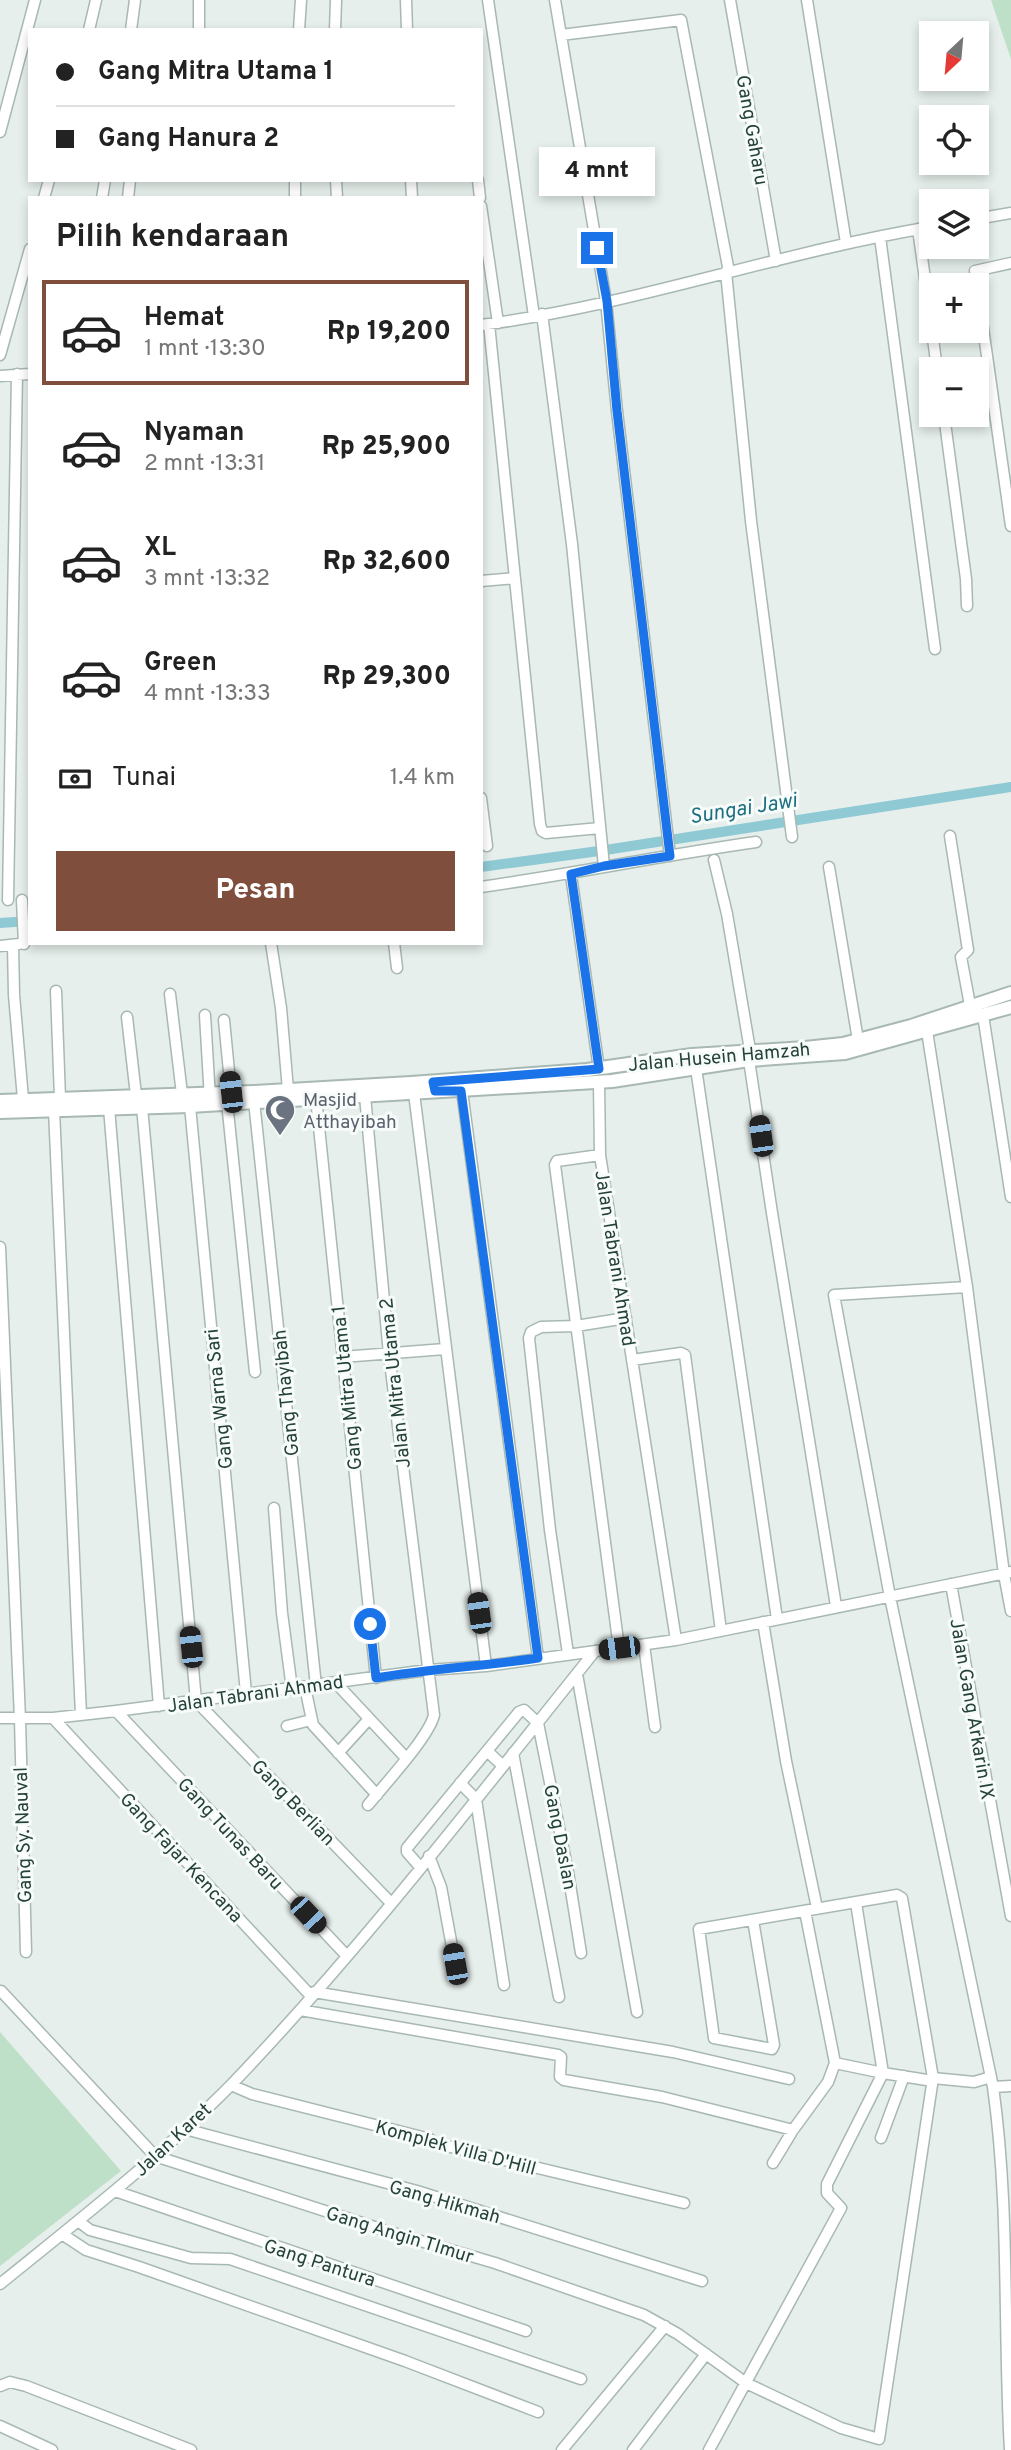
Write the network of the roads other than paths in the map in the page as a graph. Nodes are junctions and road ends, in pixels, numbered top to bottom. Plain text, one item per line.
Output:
1 (35, 0) edge
2 (96, 0) edge
3 (135, 0) edge
4 (199, 0) edge
5 (301, 0) edge
6 (336, 0) edge
7 (406, 0) edge
8 (488, 0) edge
9 (555, 0) edge
10 (730, 0) edge
11 (807, 0) edge
12 (89, 28) edge
13 (131, 28) edge
14 (199, 28) edge
15 (299, 28) edge
16 (335, 28) edge
17 (407, 28) edge
18 (561, 35) junction
19 (0, 132) edge
20 (1011, 213) edge
21 (989, 217) edge
22 (918, 229) joint
23 (483, 236) edge
24 (880, 237) junction
25 (846, 243) junction
26 (28, 256) edge
27 (776, 261) junction
28 (1011, 262) edge
29 (727, 272) junction
30 (924, 273) edge
31 (607, 301) junction
32 (538, 315) junction
33 (489, 324) edge
34 (0, 355) edge
35 (16, 374) junction
36 (28, 374) edge
37 (0, 376) edge
38 (946, 427) edge
39 (1009, 502) edge
40 (1011, 526) edge
41 (515, 578) junction
42 (483, 581) edge
43 (967, 606) dead end
44 (935, 649) dead end
45 (483, 814) edge
46 (600, 831) junction
47 (791, 833) dead end
48 (950, 836) dead end
49 (756, 842) dead end
50 (487, 846) edge
51 (669, 852) junction
52 (714, 860) dead end
53 (604, 863) junction
54 (829, 867) dead end
55 (571, 874) junction
56 (483, 887) edge
57 (4, 900) edge
58 (24, 901) edge
59 (22, 942) edge
60 (271, 945) edge
61 (394, 945) edge
62 (0, 946) edge
63 (397, 968) dead end
64 (56, 991) dead end
65 (1011, 993) edge
66 (170, 994) dead end
67 (970, 1005) junction
68 (1011, 1007) edge
69 (205, 1015) dead end
70 (983, 1015) junction
71 (127, 1017) dead end
72 (224, 1020) dead end
73 (942, 1021) junction
74 (927, 1031) junction
75 (858, 1040) junction
76 (750, 1055) junction
77 (696, 1068) junction
78 (599, 1069) junction
79 (599, 1083) junction
80 (434, 1086) junction
81 (288, 1090) junction
82 (461, 1091) junction
83 (414, 1093) junction
84 (182, 1094) junction
85 (365, 1096) junction
86 (229, 1097) junction
87 (210, 1098) junction
88 (316, 1098) junction
89 (23, 1099) junction
90 (0, 1101) edge
91 (139, 1101) junction
92 (254, 1101) junction
93 (57, 1104) junction
94 (190, 1105) junction
95 (108, 1108) junction
96 (0, 1112) edge
97 (600, 1155) junction
98 (1011, 1197) edge
99 (0, 1247) edge
100 (967, 1287) junction
101 (626, 1318) junction
102 (576, 1326) junction
103 (445, 1349) junction
104 (389, 1354) junction
105 (342, 1357) junction
106 (632, 1360) junction
107 (255, 1372) dead end
108 (274, 1508) dead end
109 (1007, 1573) edge
110 (951, 1584) junction
111 (890, 1597) junction
112 (836, 1606) junction
113 (1011, 1611) edge
114 (777, 1619) junction
115 (763, 1622) junction
116 (721, 1631) junction
117 (676, 1640) junction
118 (644, 1645) junction
119 (619, 1648) junction
120 (595, 1651) junction
121 (568, 1654) junction
122 (538, 1658) junction
123 (486, 1666) junction
124 (428, 1670) junction
125 (576, 1674) junction
126 (376, 1678) junction
127 (336, 1683) junction
128 (310, 1687) junction
129 (292, 1689) junction
130 (246, 1693) junction
131 (196, 1701) junction
132 (159, 1706) junction
133 (116, 1711) junction
134 (81, 1715) junction
135 (0, 1718) edge
136 (20, 1718) junction
137 (53, 1718) junction
138 (369, 1719) junction
139 (311, 1720) junction
140 (538, 1723) junction
141 (287, 1726) dead end
142 (655, 1727) dead end
143 (486, 1751) junction
144 (338, 1753) junction
145 (513, 1753) junction
146 (406, 1758) junction
147 (503, 1766) junction
148 (460, 1783) junction
149 (377, 1795) junction
150 (477, 1799) junction
151 (368, 1805) dead end
152 (429, 1856) junction
153 (1006, 1856) edge
154 (421, 1867) junction
155 (391, 1903) junction
156 (856, 1903) junction
157 (817, 1908) junction
158 (805, 1911) junction
159 (1011, 1916) edge
160 (753, 1920) junction
161 (26, 1952) dead end
162 (581, 1953) dead end
163 (346, 1955) junction
164 (455, 1964) dead end
165 (504, 1985) dead end
166 (1, 1991) edge
167 (313, 1994) junction
168 (559, 1997) dead end
169 (300, 2010) junction
170 (637, 2012) dead end
171 (835, 2063) junction
172 (883, 2073) junction
173 (904, 2076) junction
174 (789, 2079) dead end
175 (933, 2079) junction
176 (992, 2082) junction
177 (230, 2085) junction
178 (1011, 2086) edge
179 (185, 2129) junction
180 (793, 2130) junction
181 (881, 2138) dead end
182 (155, 2157) junction
183 (773, 2163) dead end
184 (115, 2191) junction
185 (684, 2203) dead end
186 (78, 2221) junction
187 (62, 2234) junction
188 (702, 2281) dead end
189 (0, 2284) edge
190 (665, 2326) junction
191 (526, 2331) dead end
192 (706, 2354) junction
193 (581, 2379) dead end
194 (747, 2383) junction
195 (0, 2386) edge
196 (538, 2412) dead end
197 (0, 2426) edge
198 (878, 2445) edge
199 (52, 2450) edge
200 (191, 2450) edge
201 (562, 2450) edge
202 (633, 2450) edge
203 (709, 2450) edge
204 (1010, 2450) edge

1 - 19 street
2 - 12 street
3 - 13 street
4 - 14 street
5 - 15 street
6 - 16 street
7 - 17 street
8 - 32 street
9 - 18 street
10 - 27 street, Gang Gaharu
11 - 25 street
18 - 29 street
18 - 31 street
20 - 21 street
22 - 24 street
22 - 30 street
23 - 33 street
24 - 25 street
24 - 44 street
25 - 27 street
26 - 34 street
27 - 29 street
28 - 39 street
29 - 31 street
29 - 47 street
31 - 32 street
31 - 51 street
32 - 33 street
32 - 46 street
33 - 41 street
35 - 36 street
35 - 37 street
35 - 57 street
38 - 43 street
39 - 40 street
41 - 42 street
41 - 46 street
45 - 50 street
46 - 53 street
48 - 67 street
49 - 51 street
51 - 53 street
52 - 76 street
53 - 55 street
54 - 75 street
55 - 56 street
55 - 78 street
57 - 58 street
58 - 59 street
59 - 62 street
59 - 89 street
60 - 81 street
61 - 63 street
64 - 93 street
65 - 67 street, Jalan Husein Hamzah
66 - 84 street
67 - 73 street, Jalan Husein Hamzah
68 - 70 street, Jalan Husein Hamzah
69 - 87 street
70 - 73 street, Jalan Husein Hamzah
70 - 98 street
71 - 91 street
72 - 86 street
73 - 74 street, Jalan Husein Hamzah
73 - 75 street, Jalan Husein Hamzah
74 - 76 street, Jalan Husein Hamzah
74 - 100 street
75 - 76 street, Jalan Husein Hamzah
76 - 77 street, Jalan Husein Hamzah
76 - 78 street, Jalan Husein Hamzah
76 - 112 street
77 - 79 street, Jalan Husein Hamzah
77 - 114 street
78 - 80 street, Jalan Husein Hamzah
79 - 82 street, Jalan Husein Hamzah
79 - 97 street, Jalan Tabrani Ahmad
80 - 81 street, Jalan Husein Hamzah
80 - 82 street, Jalan Husein Hamzah
80 - 83 street, Jalan Husein Hamzah
81 - 86 street, Jalan Husein Hamzah
82 - 122 street
83 - 85 street, Jalan Husein Hamzah
83 - 103 street
84 - 87 street, Jalan Husein Hamzah
84 - 91 street, Jalan Husein Hamzah
85 - 88 street, Jalan Husein Hamzah
85 - 104 street, Jalan Mitra Utama 2
86 - 87 street, Jalan Husein Hamzah
86 - 92 street, Jalan Husein Hamzah
86 - 107 street
87 - 94 street, Jalan Husein Hamzah
88 - 92 street, Jalan Husein Hamzah
88 - 105 street, Gang Mitra Utama 1
89 - 90 street, Jalan Husein Hamzah
89 - 93 street, Jalan Husein Hamzah
91 - 93 street, Jalan Husein Hamzah
91 - 94 street, Jalan Husein Hamzah
91 - 95 street, Jalan Husein Hamzah
91 - 131 street
92 - 128 street, Gang Thayibah
93 - 95 street, Jalan Husein Hamzah
93 - 96 street, Jalan Husein Hamzah
93 - 134 street
94 - 130 street, Gang Warna Sari
95 - 132 street
97 - 101 street, Jalan Tabrani Ahmad
97 - 102 street
99 - 136 street, Gang Sy. Nauval
100 - 109 street
100 - 111 street
101 - 102 street
101 - 106 street, Jalan Tabrani Ahmad
102 - 119 street
102 - 121 street
103 - 104 street
103 - 123 street
104 - 105 street
104 - 124 street, Jalan Mitra Utama 2
105 - 126 street, Gang Mitra Utama 1
106 - 116 street
106 - 117 street, Jalan Tabrani Ahmad
108 - 129 street
109 - 110 street, Jalan Tabrani Ahmad
109 - 113 street
110 - 111 street, Jalan Tabrani Ahmad
110 - 153 street, Jalan Gang Arkarin IX
111 - 112 street, Jalan Tabrani Ahmad
111 - 176 street
112 - 114 street, Jalan Tabrani Ahmad
114 - 115 street, Jalan Tabrani Ahmad
115 - 116 street, Jalan Tabrani Ahmad
115 - 157 street
116 - 117 street, Jalan Tabrani Ahmad
117 - 118 street, Jalan Tabrani Ahmad
118 - 119 street, Jalan Tabrani Ahmad
118 - 142 street
119 - 120 street, Jalan Tabrani Ahmad
120 - 121 street, Jalan Tabrani Ahmad
120 - 125 street, Jalan Karet
121 - 122 street, Jalan Tabrani Ahmad
122 - 123 street, Jalan Tabrani Ahmad
123 - 124 street, Jalan Tabrani Ahmad
124 - 126 street, Jalan Tabrani Ahmad
124 - 146 street, Jalan Mitra Utama 2
125 - 140 street, Jalan Karet
125 - 170 street
126 - 127 street, Jalan Tabrani Ahmad
127 - 128 street, Jalan Tabrani Ahmad
127 - 138 street
128 - 129 street, Jalan Tabrani Ahmad
128 - 139 street, Gang Thayibah
129 - 130 street, Jalan Tabrani Ahmad
130 - 131 street, Jalan Tabrani Ahmad
131 - 132 street, Jalan Tabrani Ahmad
131 - 155 street, Gang Berlian
132 - 133 street, Jalan Tabrani Ahmad
133 - 134 street, Jalan Tabrani Ahmad
133 - 163 street, Gang Tunas Baru
134 - 137 street, Jalan Tabrani Ahmad
135 - 136 street, Jalan Tabrani Ahmad
136 - 137 street, Jalan Tabrani Ahmad
136 - 161 street, Gang Sy. Nauval
137 - 167 street, Gang Fajar Kencana
138 - 144 street
138 - 146 street
139 - 141 street
139 - 144 street
140 - 143 street
140 - 145 street, Jalan Karet
140 - 162 street, Gang Daslan
143 - 147 street
143 - 148 street
144 - 149 street
145 - 147 street, Jalan Karet
145 - 168 street
146 - 149 street, Jalan Mitra Utama 2
147 - 150 street, Jalan Karet
148 - 150 street
148 - 154 street
149 - 151 street, Jalan Mitra Utama 2
150 - 152 street, Jalan Karet
150 - 165 street
152 - 154 street, Jalan Karet
152 - 164 street
153 - 159 street, Jalan Gang Arkarin IX
154 - 155 street, Jalan Karet
155 - 163 street, Jalan Karet
156 - 157 street
156 - 172 street
156 - 175 street
157 - 158 street
158 - 160 street
158 - 171 street
160 - 160 street
163 - 167 street, Jalan Karet
166 - 182 street
167 - 169 street, Jalan Karet
167 - 174 street
169 - 177 street, Jalan Karet
169 - 180 street
171 - 172 street
171 - 180 street
172 - 173 street
172 - 194 street
173 - 175 street
173 - 181 street
175 - 176 street
175 - 198 street
176 - 178 street
176 - 204 street
177 - 179 street, Jalan Karet
177 - 185 street, Komplek Villa D'Hill
179 - 182 street, Jalan Karet
179 - 188 street, Gang Hikmah
180 - 183 street
182 - 184 street, Jalan Karet
182 - 190 street, Gang Angin TImur
184 - 186 street, Jalan Karet
184 - 191 street, Gang Pantura
186 - 187 street, Jalan Karet
186 - 193 street
187 - 189 street, Jalan Karet
187 - 196 street
190 - 192 street, Gang Angin TImur
190 - 201 street
192 - 194 street, Gang Angin TImur
192 - 202 street
194 - 198 street, Gang Angin TImur
194 - 203 street
195 - 200 street
197 - 199 street

